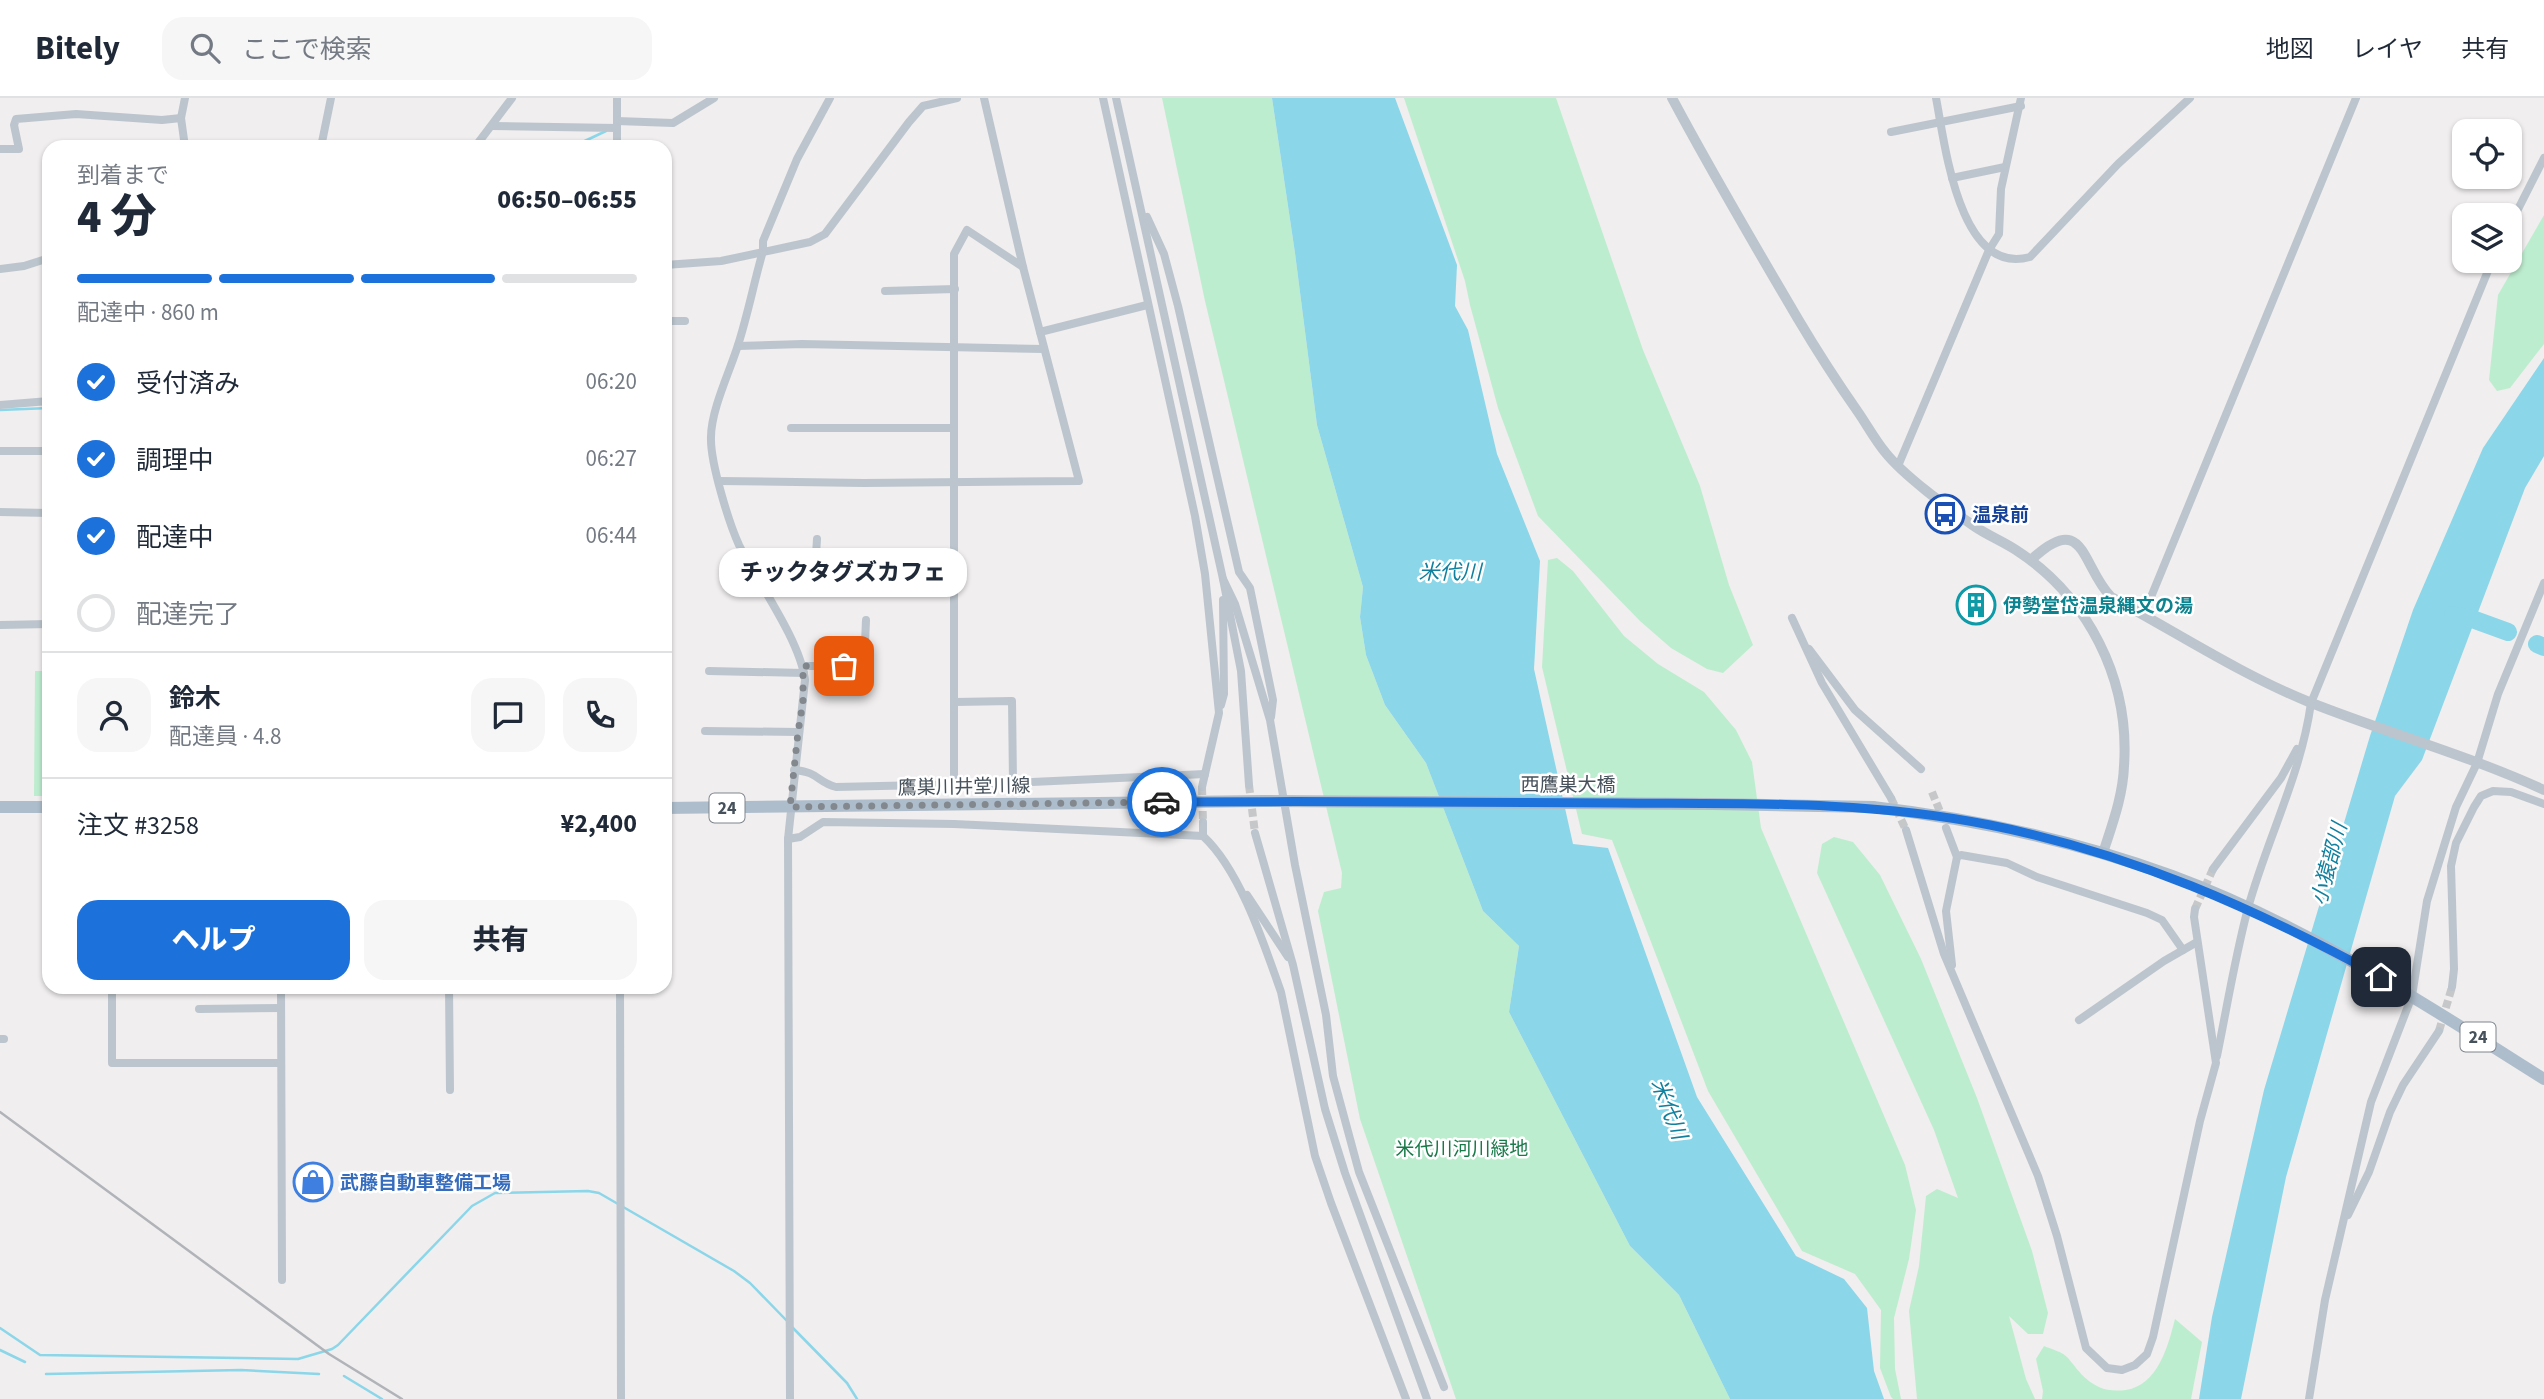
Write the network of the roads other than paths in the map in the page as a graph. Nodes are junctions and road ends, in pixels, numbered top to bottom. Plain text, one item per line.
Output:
1 (185, 98) edge
2 (331, 98) edge
3 (512, 98) edge
4 (617, 98) edge
5 (714, 98) edge
6 (830, 98) edge
7 (957, 98) edge
8 (984, 98) edge
9 (1103, 98) edge
10 (1116, 98) edge
11 (1672, 98) edge
12 (1936, 98) edge
13 (2190, 98) edge
14 (2356, 98) edge
15 (2021, 102) edge
16 (181, 118) junction
17 (1940, 121) junction
18 (617, 125) junction
19 (492, 126) junction
20 (1891, 132) dead end
21 (184, 140) edge
22 (322, 140) edge
23 (481, 140) edge
24 (617, 140) edge
25 (0, 149) edge
26 (2544, 158) edge
27 (2006, 167) junction
28 (1952, 178) junction
29 (2521, 203) edge
30 (1141, 206) junction
31 (1989, 250) junction
32 (762, 251) junction
33 (42, 260) edge
34 (672, 264) edge
35 (1023, 267) junction
36 (0, 269) edge
37 (2487, 273) edge
38 (955, 289) junction
39 (885, 291) dead end
40 (1147, 305) junction
41 (672, 321) edge
42 (685, 321) dead end
43 (1040, 332) junction
44 (738, 346) junction
45 (955, 346) junction
46 (1044, 349) junction
47 (42, 402) edge
48 (0, 405) edge
49 (791, 428) dead end
50 (954, 428) junction
51 (0, 451) edge
52 (42, 451) edge
53 (1898, 466) junction
54 (719, 481) junction
55 (953, 482) junction
56 (0, 512) edge
57 (42, 513) edge
58 (817, 539) dead end
59 (2031, 560) junction
60 (753, 571) junction
61 (1223, 579) junction
62 (2544, 583) edge
63 (2144, 614) junction
64 (866, 620) dead end
65 (42, 624) edge
66 (0, 625) edge
67 (803, 669) junction
68 (709, 671) dead end
69 (955, 702) junction
70 (2315, 704) junction
71 (1219, 713) junction
72 (1270, 720) junction
73 (705, 731) dead end
74 (798, 732) junction
75 (2304, 737) junction
76 (2477, 763) junction
77 (1921, 769) dead end
78 (794, 770) junction
79 (1205, 774) junction
80 (1013, 783) junction
81 (954, 784) junction
82 (1249, 785) tunnel mouth
83 (1202, 787) tunnel mouth
84 (2544, 790) edge
85 (1891, 798) tunnel mouth
86 (1262, 801) joint
87 (2544, 804) edge
88 (0, 807) edge
89 (42, 807) edge
90 (790, 807) junction
91 (672, 808) edge
92 (1203, 822) tunnel mouth
93 (1946, 828) tunnel mouth
94 (1906, 830) tunnel mouth
95 (1255, 833) tunnel mouth
96 (1203, 836) junction
97 (788, 839) junction
98 (2103, 853) junction
99 (1957, 858) junction
100 (2213, 869) tunnel mouth
101 (1237, 881) junction
102 (2195, 909) tunnel mouth
103 (2248, 909) junction
104 (2197, 942) junction
105 (2183, 950) junction
106 (1293, 965) junction
107 (2452, 987) tunnel mouth
108 (112, 994) edge
109 (281, 994) edge
110 (449, 994) edge
111 (620, 994) edge
112 (2412, 996) junction
113 (1963, 997) junction
114 (281, 1008) junction
115 (199, 1009) dead end
116 (2079, 1020) dead end
117 (2439, 1031) tunnel mouth
118 (281, 1063) junction
119 (2216, 1063) junction
120 (2544, 1079) edge
121 (450, 1090) dead end
122 (2342, 1227) junction
123 (282, 1280) dead end
124 (1444, 1387) dead end
125 (621, 1399) edge
126 (790, 1399) edge
127 (1406, 1399) edge
128 (1427, 1399) edge
129 (2309, 1399) edge

1 - 16 street
2 - 22 street
3 - 19 street
4 - 18 street
5 - 18 street
6 - 32 street
7 - 32 street
8 - 35 street
9 - 40 street
10 - 30 street
11 - 53 street
12 - 17 street
13 - 31 street
14 - 63 street
15 - 17 street
15 - 27 street
16 - 21 street
16 - 25 street
17 - 20 street
17 - 28 street
18 - 19 street
18 - 24 street
19 - 23 street
26 - 29 street
27 - 28 street
27 - 31 street
28 - 31 street
30 - 61 street
30 - 72 street
31 - 53 street
32 - 34 street
32 - 44 street
33 - 36 street
35 - 38 street
35 - 43 street
37 - 70 street
38 - 39 street
38 - 45 street
40 - 43 street
40 - 71 street
41 - 42 street
43 - 46 street
44 - 45 street
44 - 54 street
45 - 46 street
45 - 50 street
46 - 55 street
47 - 48 street
49 - 50 street
50 - 55 street
51 - 52 street
53 - 59 street
54 - 55 street
54 - 60 street
55 - 69 street
56 - 57 street
58 - 60 street
59 - 63 street
59 - 98 street
60 - 67 street
61 - 71 street
61 - 72 street
61 - 82 street
62 - 76 street
63 - 70 street
64 - 67 street
65 - 66 street
67 - 68 street
67 - 74 street
69 - 80 street
69 - 81 street
70 - 75 street
70 - 76 street
71 - 79 street
72 - 124 street
73 - 74 street
74 - 78 street
75 - 100 street
75 - 103 street
76 - 84 street
76 - 112 street
77 - 85 street
78 - 81 street
78 - 90 street
79 - 80 street
79 - 83 street
80 - 81 street
86 - 90 main road, 鷹巣川井堂川線 / 24
86 - 98 main road, 西鷹巣大橋 / 24, bridge
87 - 107 street
88 - 89 main road
90 - 91 main road, 鷹巣川井堂川線 / 24
90 - 97 street
92 - 96 street
93 - 99 street
94 - 113 street
95 - 106 street
96 - 97 street
96 - 101 street
97 - 126 street
98 - 103 main road, 24
99 - 105 street
99 - 113 street
101 - 106 street
101 - 127 street
102 - 104 street
103 - 112 main road, 24
103 - 119 street
104 - 105 street
104 - 119 street
105 - 116 street
106 - 128 street
108 - 118 street
109 - 114 street
110 - 121 street
111 - 125 street
112 - 120 main road, 24
112 - 122 street
113 - 119 street
114 - 115 street
114 - 118 street
117 - 122 street
118 - 123 street
122 - 129 street

